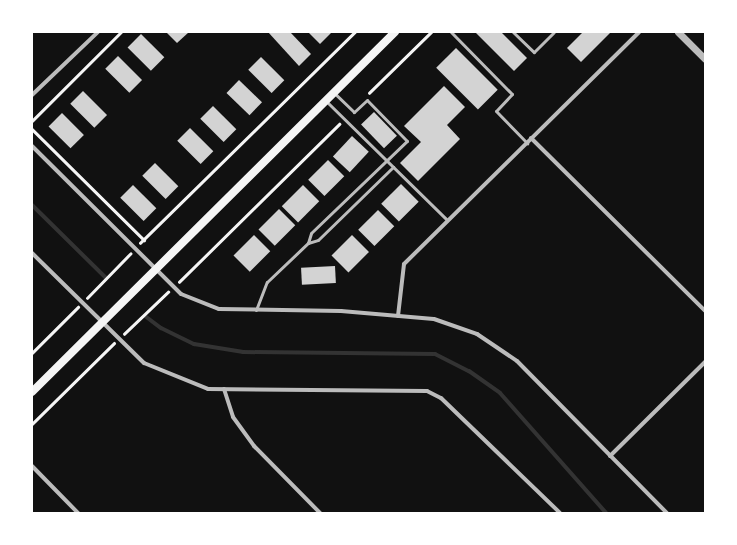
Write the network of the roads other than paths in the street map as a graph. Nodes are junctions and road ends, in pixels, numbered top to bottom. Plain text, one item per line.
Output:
1 (98, 32) edge
2 (395, 32) edge
3 (451, 32) edge
4 (513, 32) edge
5 (554, 32) edge
6 (639, 32) edge
7 (678, 32) edge
8 (705, 59) edge
9 (334, 93) junction
10 (32, 95) edge
11 (326, 101) junction
12 (531, 138) junction
13 (527, 143) junction
14 (32, 146) edge
15 (387, 161) junction
16 (394, 167) junction
17 (351, 195) junction
18 (357, 202) junction
19 (447, 220) junction
20 (308, 243) junction
21 (32, 253) edge
22 (156, 269) junction
23 (256, 310) junction
24 (705, 310) edge
25 (398, 316) junction
26 (102, 322) junction
27 (705, 362) edge
28 (224, 389) junction
29 (32, 392) edge
30 (610, 456) junction
31 (32, 466) edge
32 (78, 513) edge
33 (320, 513) edge
34 (560, 513) edge
35 (667, 513) edge

1 - 10 street
2 - 9 main road
3 - 13 lane
4 - 5 lane
6 - 12 street
7 - 8 street
9 - 11 main road
9 - 15 lane
11 - 15 lane
11 - 22 main road
12 - 13 street
12 - 24 street
13 - 19 street
14 - 22 street
15 - 16 lane
15 - 17 lane
16 - 18 lane
16 - 19 lane
17 - 18 lane
17 - 20 lane
18 - 20 lane
19 - 25 street
20 - 23 lane
21 - 26 street
22 - 23 street
22 - 26 main road
23 - 25 street
25 - 30 street
26 - 28 street
26 - 29 main road
27 - 30 street
28 - 33 street
28 - 34 street
30 - 35 street
31 - 32 street

